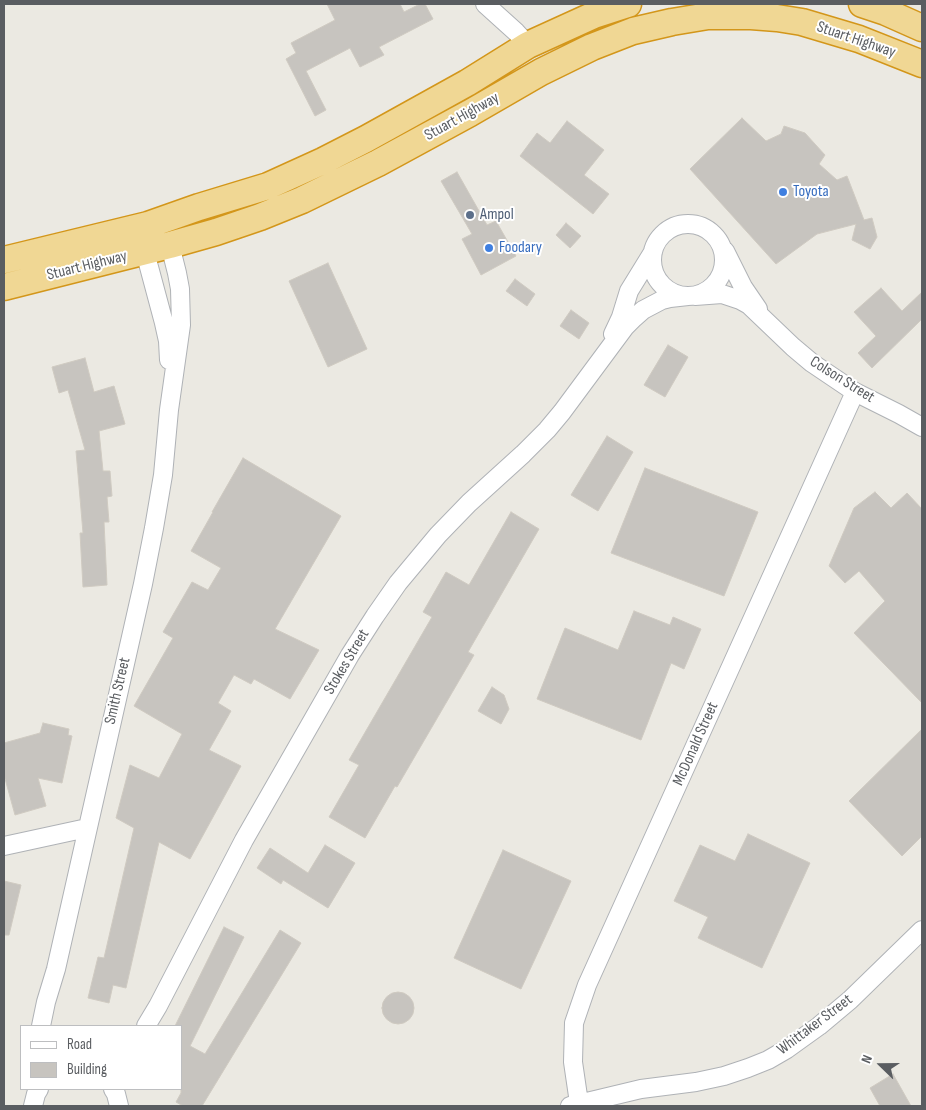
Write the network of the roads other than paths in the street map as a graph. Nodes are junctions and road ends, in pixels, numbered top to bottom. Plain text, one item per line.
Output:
1 (484, 4) edge
2 (628, 4) edge
3 (862, 4) edge
4 (922, 28) edge
5 (528, 45) junction
6 (922, 64) edge
7 (541, 72) junction
8 (149, 233) junction
9 (170, 245) junction
10 (722, 246) junction
11 (653, 251) junction
12 (4, 260) edge
13 (4, 287) edge
14 (692, 296) junction
15 (768, 323) junction
16 (598, 363) junction
17 (855, 392) junction
18 (169, 410) junction
19 (922, 427) edge
20 (87, 828) junction
21 (4, 846) edge
22 (922, 930) edge
23 (56, 969) junction
24 (158, 1006) junction
25 (41, 1025) edge
26 (54, 1025) edge
27 (147, 1025) edge
28 (151, 1025) edge
29 (575, 1105) edge

1 - 5 street
2 - 5 highway, Stuart Highway
3 - 4 highway
5 - 7 highway
5 - 8 highway, Stuart Highway
6 - 7 highway, Stuart Highway
7 - 9 highway, Stuart Highway
8 - 9 highway, Stuart Highway
8 - 12 highway, Stuart Highway
8 - 13 highway, Stuart Highway
8 - 18 street, Smith Street
9 - 18 street, Smith Street
10 - 11 street
10 - 14 street
10 - 15 street, Colson Street
11 - 14 street
11 - 16 street
14 - 15 street, Colson Street
14 - 16 street, Colson Street
15 - 17 street, Colson Street
16 - 24 street, Stokes Street
17 - 19 street, Colson Street
17 - 29 street, McDonald Street
18 - 20 street, Smith Street
20 - 21 street
20 - 23 street, Smith Street
22 - 29 street, Whittaker Street
23 - 25 street, Smith Street
23 - 26 street, Smith Street
24 - 27 street, Stokes Street
24 - 28 street, Stokes Street

